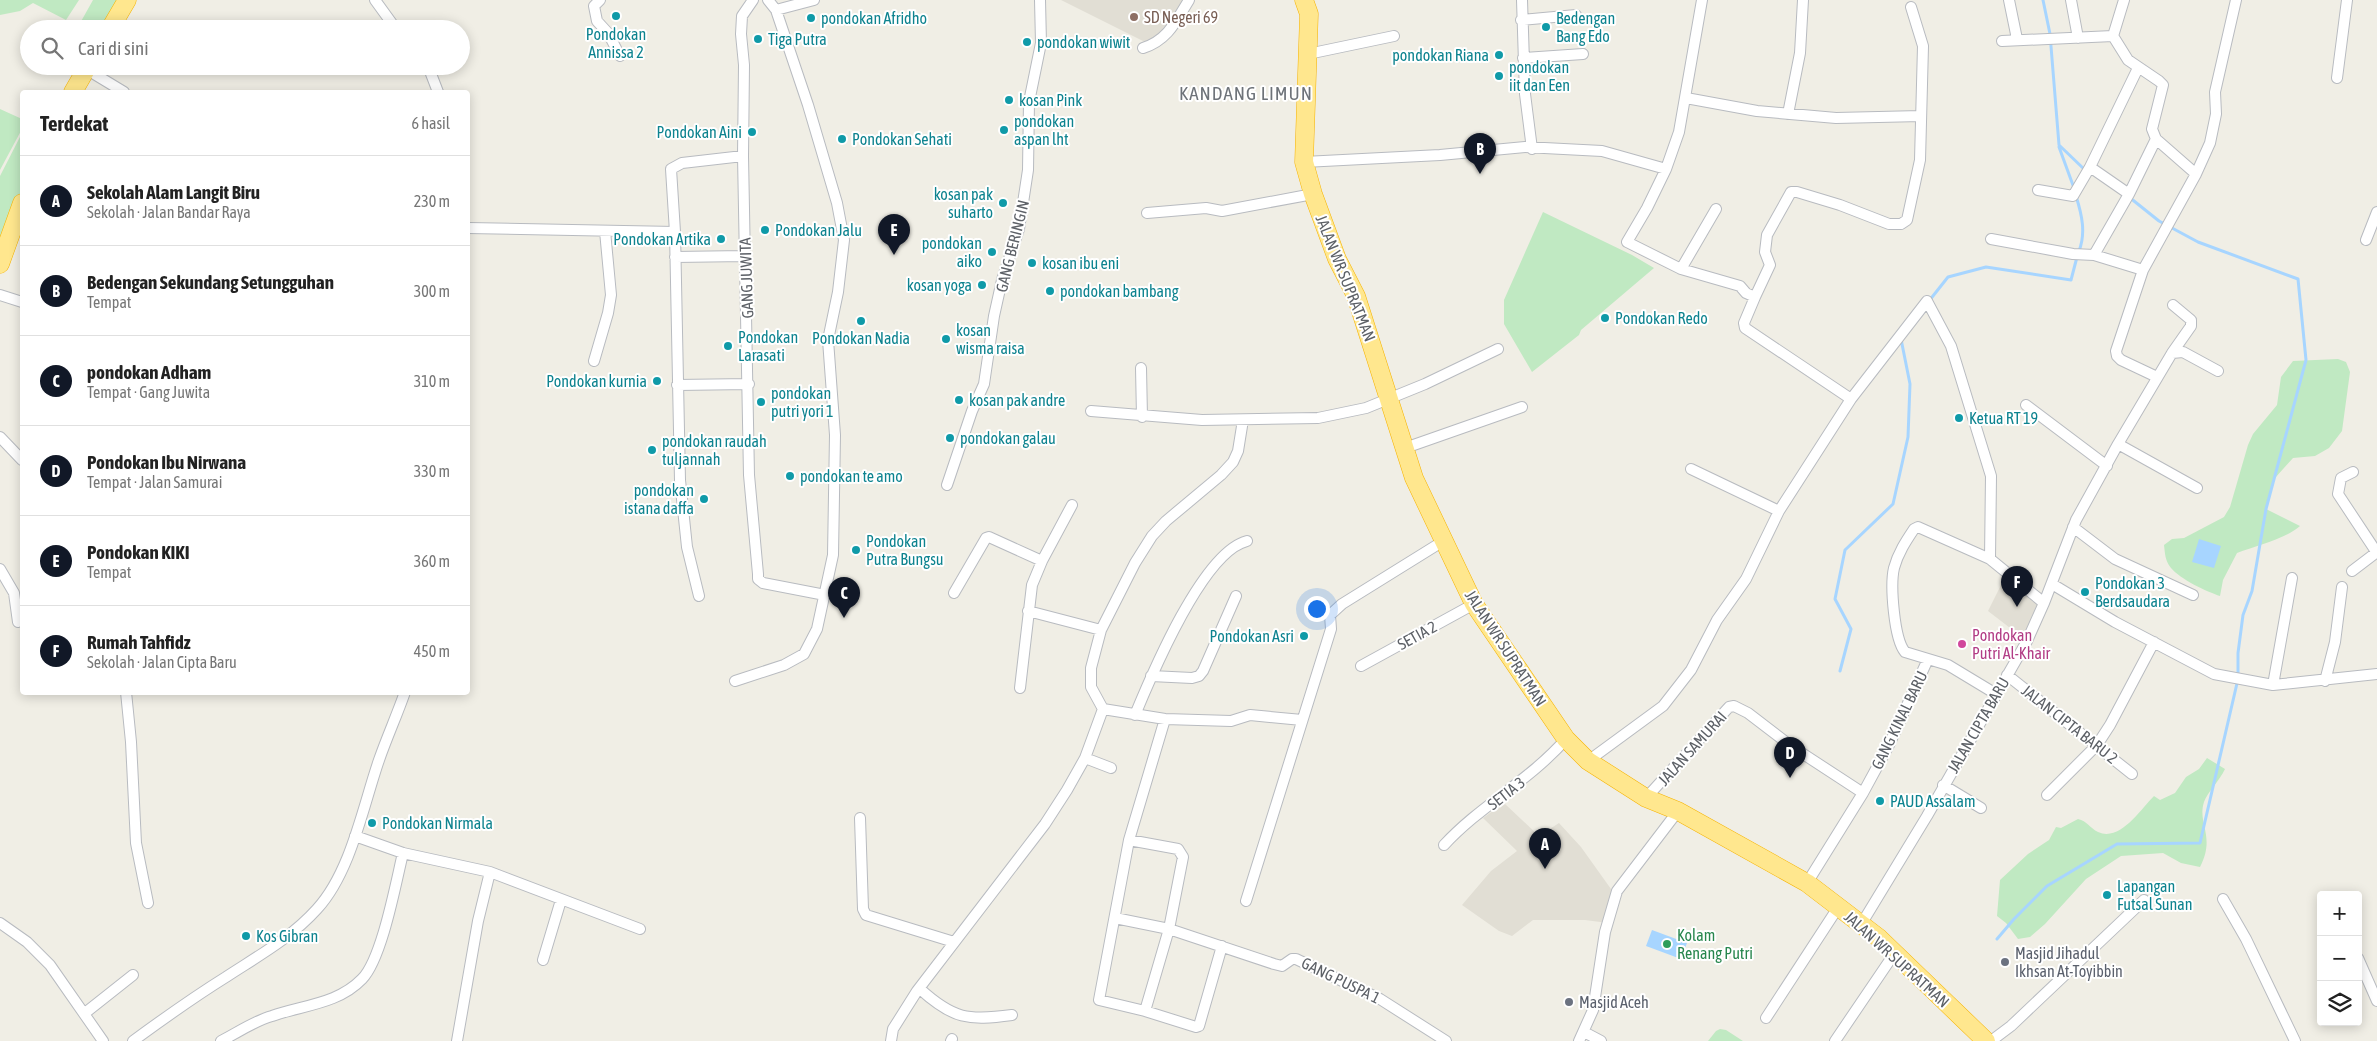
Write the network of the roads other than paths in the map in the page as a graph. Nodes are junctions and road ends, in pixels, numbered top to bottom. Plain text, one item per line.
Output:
1 (127, 0) edge
2 (375, 0) edge
3 (600, 0) edge
4 (753, 0) edge
5 (768, 0) edge
6 (814, 0) edge
7 (1040, 0) edge
8 (1189, 0) edge
9 (1304, 0) edge
10 (1522, 0) edge
11 (1702, 0) edge
12 (1803, 0) edge
13 (2009, 0) edge
14 (2071, 0) edge
15 (2124, 0) edge
16 (2236, 0) edge
17 (2347, 0) edge
18 (1911, 7) dead end
19 (776, 10) junction
20 (1576, 15) dead end
21 (115, 20) edge
22 (389, 20) edge
23 (1521, 20) junction
24 (1394, 36) dead end
25 (2113, 36) junction
26 (2078, 38) junction
27 (2016, 39) junction
28 (2002, 41) dead end
29 (1143, 48) dead end
30 (1308, 54) junction
31 (1583, 54) dead end
32 (620, 56) dead end
33 (1523, 58) junction
34 (2138, 68) junction
35 (83, 75) edge
36 (98, 75) edge
37 (431, 75) edge
38 (2337, 78) dead end
39 (74, 90) edge
40 (121, 90) edge
41 (437, 90) edge
42 (1686, 98) junction
43 (1788, 114) junction
44 (1921, 116) junction
45 (2156, 140) junction
46 (1532, 149) junction
47 (743, 156) junction
48 (1304, 162) junction
49 (2089, 169) junction
50 (1666, 170) junction
51 (2196, 174) junction
52 (2038, 190) dead end
53 (1313, 194) junction
54 (2127, 197) junction
55 (20, 209) edge
56 (1716, 209) dead end
57 (2377, 212) edge
58 (1147, 213) dead end
59 (470, 228) edge
60 (605, 231) junction
61 (675, 232) junction
62 (1991, 238) dead end
63 (2366, 240) dead end
64 (2090, 255) junction
65 (745, 256) junction
66 (675, 257) junction
67 (0, 264) edge
68 (1681, 269) junction
69 (2143, 270) junction
70 (0, 295) edge
71 (1755, 297) junction
72 (20, 301) edge
73 (2174, 305) dead end
74 (1498, 349) dead end
75 (2172, 353) junction
76 (594, 361) dead end
77 (1141, 368) dead end
78 (2218, 371) dead end
79 (2157, 377) junction
80 (749, 384) junction
81 (677, 385) junction
82 (1388, 398) junction
83 (1850, 399) junction
84 (2026, 405) dead end
85 (1522, 407) dead end
86 (1091, 411) dead end
87 (1142, 417) junction
88 (1243, 420) junction
89 (0, 437) edge
90 (2118, 444) junction
91 (1405, 448) junction
92 (20, 458) edge
93 (2107, 466) junction
94 (1690, 469) dead end
95 (2353, 472) dead end
96 (947, 485) dead end
97 (2197, 488) dead end
98 (1072, 505) dead end
99 (1780, 511) junction
100 (2073, 527) junction
101 (1444, 540) junction
102 (1247, 541) dead end
103 (2377, 552) edge
104 (1042, 560) junction
105 (1990, 560) junction
106 (0, 569) edge
107 (2352, 571) dead end
108 (2292, 578) dead end
109 (2052, 584) junction
110 (2342, 587) dead end
111 (954, 593) dead end
112 (825, 595) junction
113 (2193, 595) dead end
114 (700, 596) dead end
115 (1236, 596) dead end
116 (2044, 603) junction
117 (1474, 604) junction
118 (1028, 611) junction
119 (18, 622) dead end
120 (1101, 630) junction
121 (2154, 642) junction
122 (1928, 659) junction
123 (1361, 666) dead end
124 (2377, 674) edge
125 (2007, 675) junction
126 (1151, 676) junction
127 (735, 681) dead end
128 (2325, 681) junction
129 (2273, 685) junction
130 (1020, 688) dead end
131 (1996, 694) junction
132 (126, 695) edge
133 (404, 695) edge
134 (1103, 709) junction
135 (1136, 715) junction
136 (1165, 719) junction
137 (1302, 720) junction
138 (1566, 739) junction
139 (2097, 745) junction
140 (1085, 758) junction
141 (1588, 761) junction
142 (1111, 768) dead end
143 (2132, 774) dead end
144 (1943, 785) junction
145 (1863, 794) junction
146 (2047, 795) dead end
147 (1646, 798) junction
148 (1981, 808) dead end
149 (1678, 811) junction
150 (860, 818) dead end
151 (355, 836) junction
152 (1129, 840) junction
153 (1444, 845) dead end
154 (403, 853) junction
155 (490, 872) junction
156 (1807, 883) junction
157 (2223, 899) dead end
158 (561, 900) junction
159 (2144, 900) dead end
160 (1246, 901) dead end
161 (148, 903) dead end
162 (1839, 906) junction
163 (1115, 918) junction
164 (0, 923) edge
165 (1862, 923) junction
166 (640, 929) dead end
167 (1169, 929) junction
168 (954, 942) junction
169 (1226, 947) junction
170 (1894, 954) junction
171 (543, 960) dead end
172 (2362, 967) edge
173 (133, 975) dead end
174 (920, 989) junction
175 (2377, 1001) edge
176 (1145, 1011) junction
177 (85, 1013) junction
178 (1012, 1015) dead end
179 (1766, 1018) dead end
180 (1581, 1037) edge
181 (104, 1041) edge
182 (133, 1041) edge
183 (221, 1041) edge
184 (458, 1041) edge
185 (891, 1041) edge
186 (1446, 1041) edge
187 (1601, 1041) edge
188 (1835, 1041) edge
189 (1986, 1041) edge
190 (1991, 1041) edge
191 (2295, 1041) edge

1 - 21 highway
2 - 22 street
3 - 32 street
4 - 47 street, GANG JUWITA
5 - 19 street
6 - 19 street
7 - 96 street, GANG BERINGIN
8 - 29 street
9 - 30 highway, JALAN WR SUPRATMAN
10 - 23 street
11 - 42 street
12 - 43 street
13 - 27 street
14 - 26 street
15 - 25 street
16 - 51 street
17 - 38 street
18 - 44 street
19 - 112 street
20 - 23 street
23 - 33 street
24 - 30 street
25 - 26 street
25 - 34 street
26 - 27 street
27 - 28 street
30 - 48 highway, JALAN WR SUPRATMAN
31 - 33 street
33 - 46 street
34 - 45 street
34 - 49 street
35 - 39 highway
36 - 40 street
37 - 41 street
42 - 43 street
42 - 50 street
43 - 44 street
44 - 71 street
45 - 51 street
45 - 54 street
46 - 48 street
46 - 50 street
47 - 61 street
47 - 65 street, GANG JUWITA
48 - 53 highway, JALAN WR SUPRATMAN
49 - 52 street
49 - 54 street
50 - 68 street
51 - 69 street
53 - 58 street
53 - 82 highway, JALAN WR SUPRATMAN
54 - 64 street
55 - 67 highway
56 - 68 street
57 - 63 street
59 - 60 street
60 - 61 street
60 - 76 street
61 - 66 street
62 - 64 street
64 - 69 street
65 - 66 street
65 - 80 street, GANG JUWITA
66 - 81 street
68 - 71 street
69 - 79 street
70 - 72 street
71 - 83 street
73 - 75 street, JALAN CIPTA BARU
74 - 82 street
75 - 78 street
75 - 79 street, JALAN CIPTA BARU
77 - 87 street
79 - 90 street, JALAN CIPTA BARU
80 - 81 street
80 - 112 street, GANG JUWITA
81 - 114 street
82 - 88 street
82 - 91 highway, JALAN WR SUPRATMAN
83 - 99 street
83 - 105 street
84 - 93 street
85 - 91 street
86 - 87 street
87 - 88 street
88 - 120 street
89 - 92 street
90 - 93 street, JALAN CIPTA BARU
90 - 97 street
91 - 101 highway, JALAN WR SUPRATMAN
93 - 100 street, JALAN CIPTA BARU
94 - 99 street
95 - 103 street
98 - 104 street
99 - 141 street
100 - 109 street, JALAN CIPTA BARU
100 - 113 street
101 - 117 highway, JALAN WR SUPRATMAN
101 - 137 street
102 - 126 street
103 - 107 street
104 - 111 street
104 - 118 street
105 - 116 street
105 - 122 street, GANG KINAL BARU
106 - 119 street
108 - 129 street
109 - 116 street, JALAN CIPTA BARU
109 - 121 street
110 - 128 street
112 - 127 street
115 - 126 street
116 - 125 street, JALAN CIPTA BARU
117 - 123 street, SETIA 2
117 - 138 highway, JALAN WR SUPRATMAN
118 - 120 street
118 - 130 street
120 - 134 street
121 - 129 street
121 - 139 street
122 - 131 street
122 - 145 street, GANG KINAL BARU
124 - 128 street
125 - 131 street, JALAN CIPTA BARU
125 - 139 street, JALAN CIPTA BARU 2
126 - 135 street
128 - 129 street
131 - 144 street, JALAN CIPTA BARU
132 - 161 street
133 - 151 street
134 - 135 street
134 - 140 street
135 - 136 street
136 - 137 street
136 - 152 street
137 - 160 street
138 - 141 highway, JALAN WR SUPRATMAN
138 - 153 street, SETIA 3
139 - 143 street, JALAN CIPTA BARU 2
139 - 146 street
140 - 142 street
140 - 168 street
141 - 147 highway, JALAN WR SUPRATMAN
144 - 148 street
144 - 165 street, JALAN CIPTA BARU
145 - 147 street, JALAN SAMURAI
145 - 156 street, GANG KINAL BARU
147 - 149 highway, JALAN WR SUPRATMAN
149 - 156 highway, JALAN WR SUPRATMAN
149 - 180 street
150 - 168 street
151 - 154 street
151 - 182 street
152 - 163 street
152 - 167 street
154 - 155 street
154 - 183 street
155 - 158 street
155 - 184 street
156 - 162 highway, JALAN WR SUPRATMAN
157 - 191 street
158 - 166 street
158 - 171 street
159 - 190 street
162 - 165 highway, JALAN WR SUPRATMAN
162 - 179 street
163 - 167 street
163 - 176 street
164 - 177 street
165 - 170 highway, JALAN WR SUPRATMAN
167 - 169 street
167 - 176 street
168 - 174 street
169 - 176 street
169 - 186 street, GANG PUSPA 1
170 - 188 street
170 - 189 highway, JALAN WR SUPRATMAN
172 - 175 street
173 - 177 street
174 - 178 street
174 - 185 street
177 - 181 street
180 - 187 street

